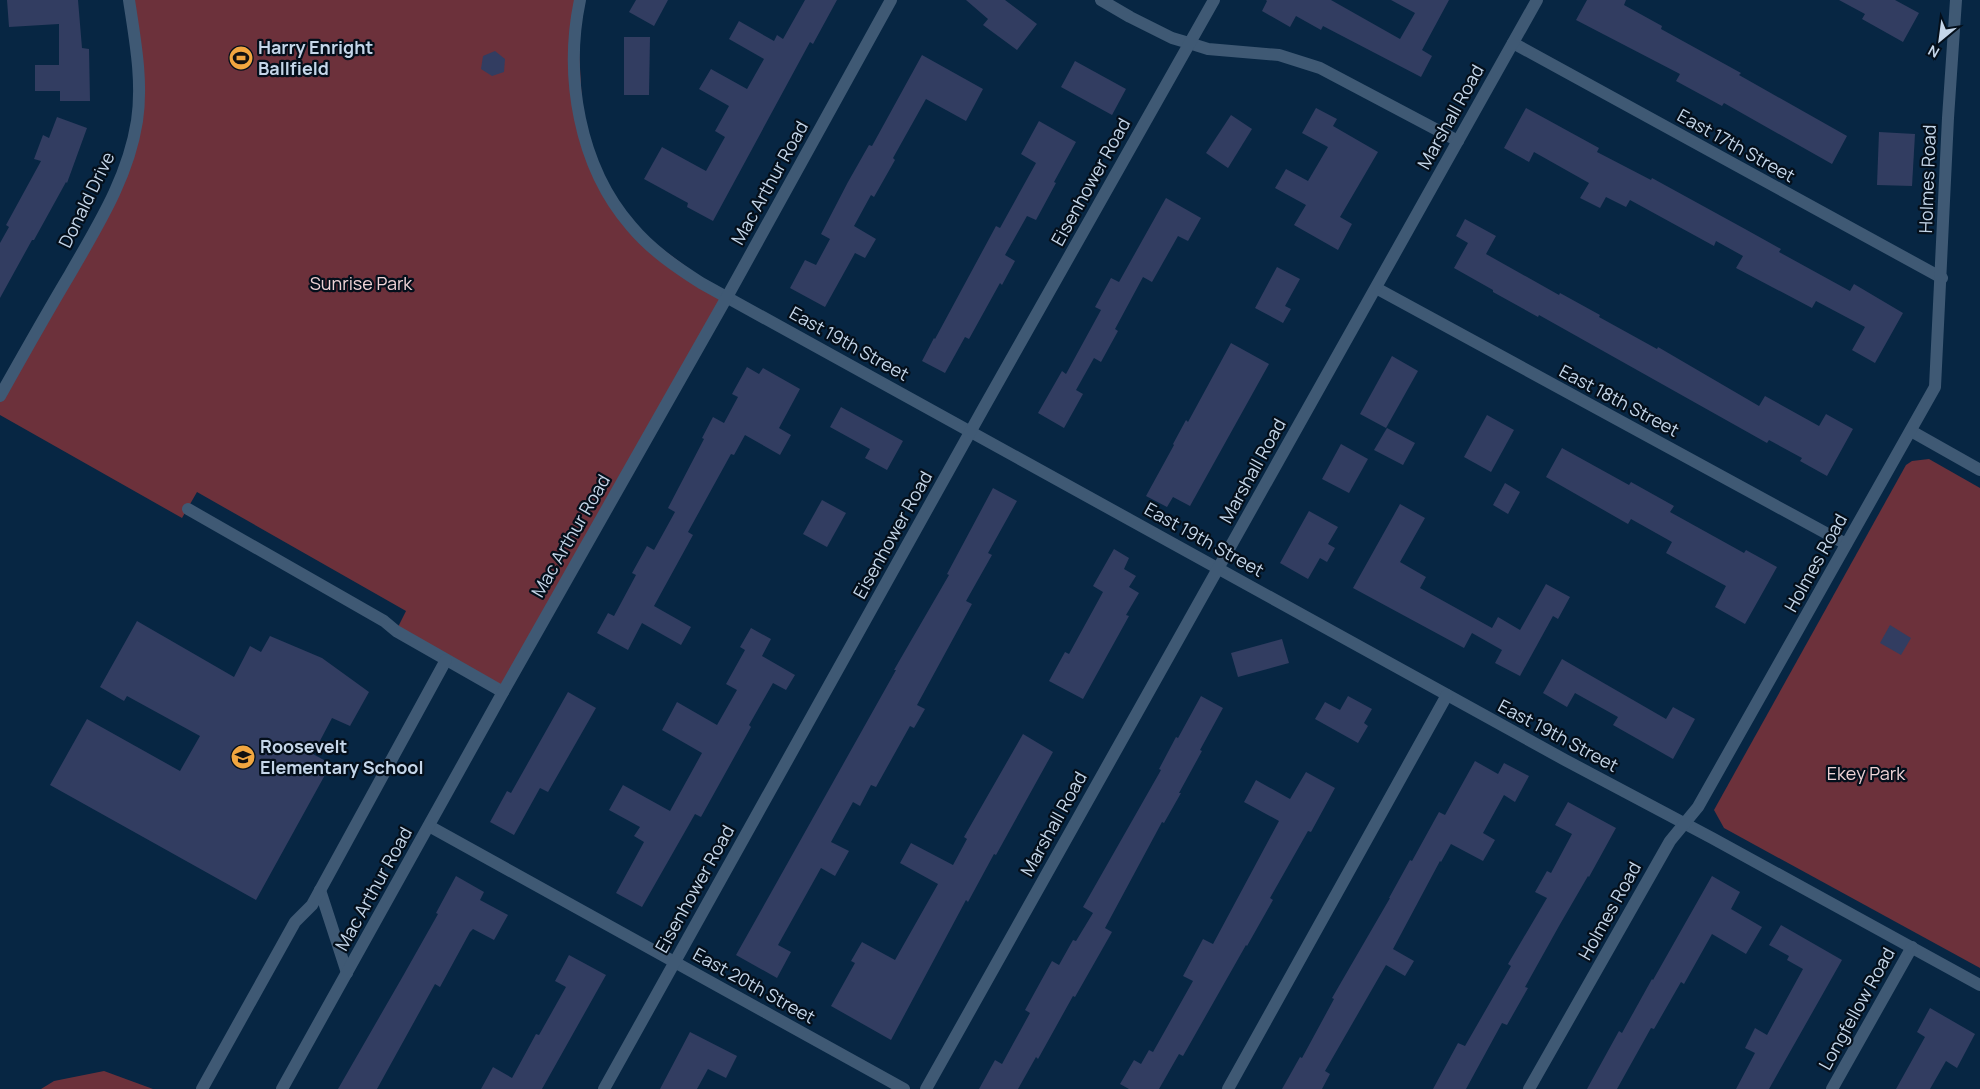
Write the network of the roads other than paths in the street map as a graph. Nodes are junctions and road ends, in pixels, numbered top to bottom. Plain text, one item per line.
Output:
1 (129, 0) edge
2 (580, 0) edge
3 (891, 0) edge
4 (1101, 0) edge
5 (1214, 0) edge
6 (1537, 0) edge
7 (1956, 0) edge
8 (1189, 43) junction
9 (1512, 44) junction
10 (1458, 141) junction
11 (1942, 278) junction
12 (1376, 288) junction
13 (727, 297) junction
14 (0, 396) edge
15 (1911, 431) junction
16 (970, 432) junction
17 (1980, 470) edge
18 (188, 509) dead end
19 (1846, 544) junction
20 (1218, 568) junction
21 (446, 660) junction
22 (503, 692) junction
23 (1447, 695) junction
24 (1685, 823) junction
25 (429, 826) junction
26 (320, 890) junction
27 (1912, 947) junction
28 (675, 962) junction
29 (347, 973) junction
30 (1980, 985) edge
31 (202, 1089) edge
32 (282, 1089) edge
33 (604, 1089) edge
34 (904, 1089) edge
35 (926, 1089) edge
36 (1228, 1089) edge
37 (1529, 1089) edge
38 (1832, 1089) edge

1 - 14 street, Donald Drive
2 - 13 street, East 19th Street
3 - 13 street, Mac Arthur Road
4 - 8 street
5 - 8 street, Eisenhower Road
6 - 9 street, Marshall Road
7 - 11 street, Holmes Road
8 - 10 street
8 - 16 street, Eisenhower Road
9 - 10 street, Marshall Road
9 - 11 street, East 17th Street
10 - 12 street, Marshall Road
11 - 15 street, Holmes Road
12 - 19 street, East 18th Street
12 - 20 street, Marshall Road
13 - 16 street, East 19th Street
13 - 22 street, Mac Arthur Road
15 - 17 street
15 - 19 street, Holmes Road
16 - 20 street, East 19th Street
16 - 28 street, Eisenhower Road
18 - 21 street
19 - 24 street, Holmes Road
20 - 23 street, East 19th Street
20 - 35 street, Marshall Road
21 - 22 street
21 - 26 street
22 - 25 street, Mac Arthur Road
23 - 24 street, East 19th Street
23 - 36 street
24 - 27 street, East 19th Street
24 - 37 street, Holmes Road
25 - 28 street, East 20th Street
25 - 29 street, Mac Arthur Road
26 - 29 street
26 - 31 street
27 - 30 street, East 19th Street
27 - 38 street, Longfellow Road
28 - 33 street, Eisenhower Road
28 - 34 street, East 20th Street
29 - 32 street, Mac Arthur Road

